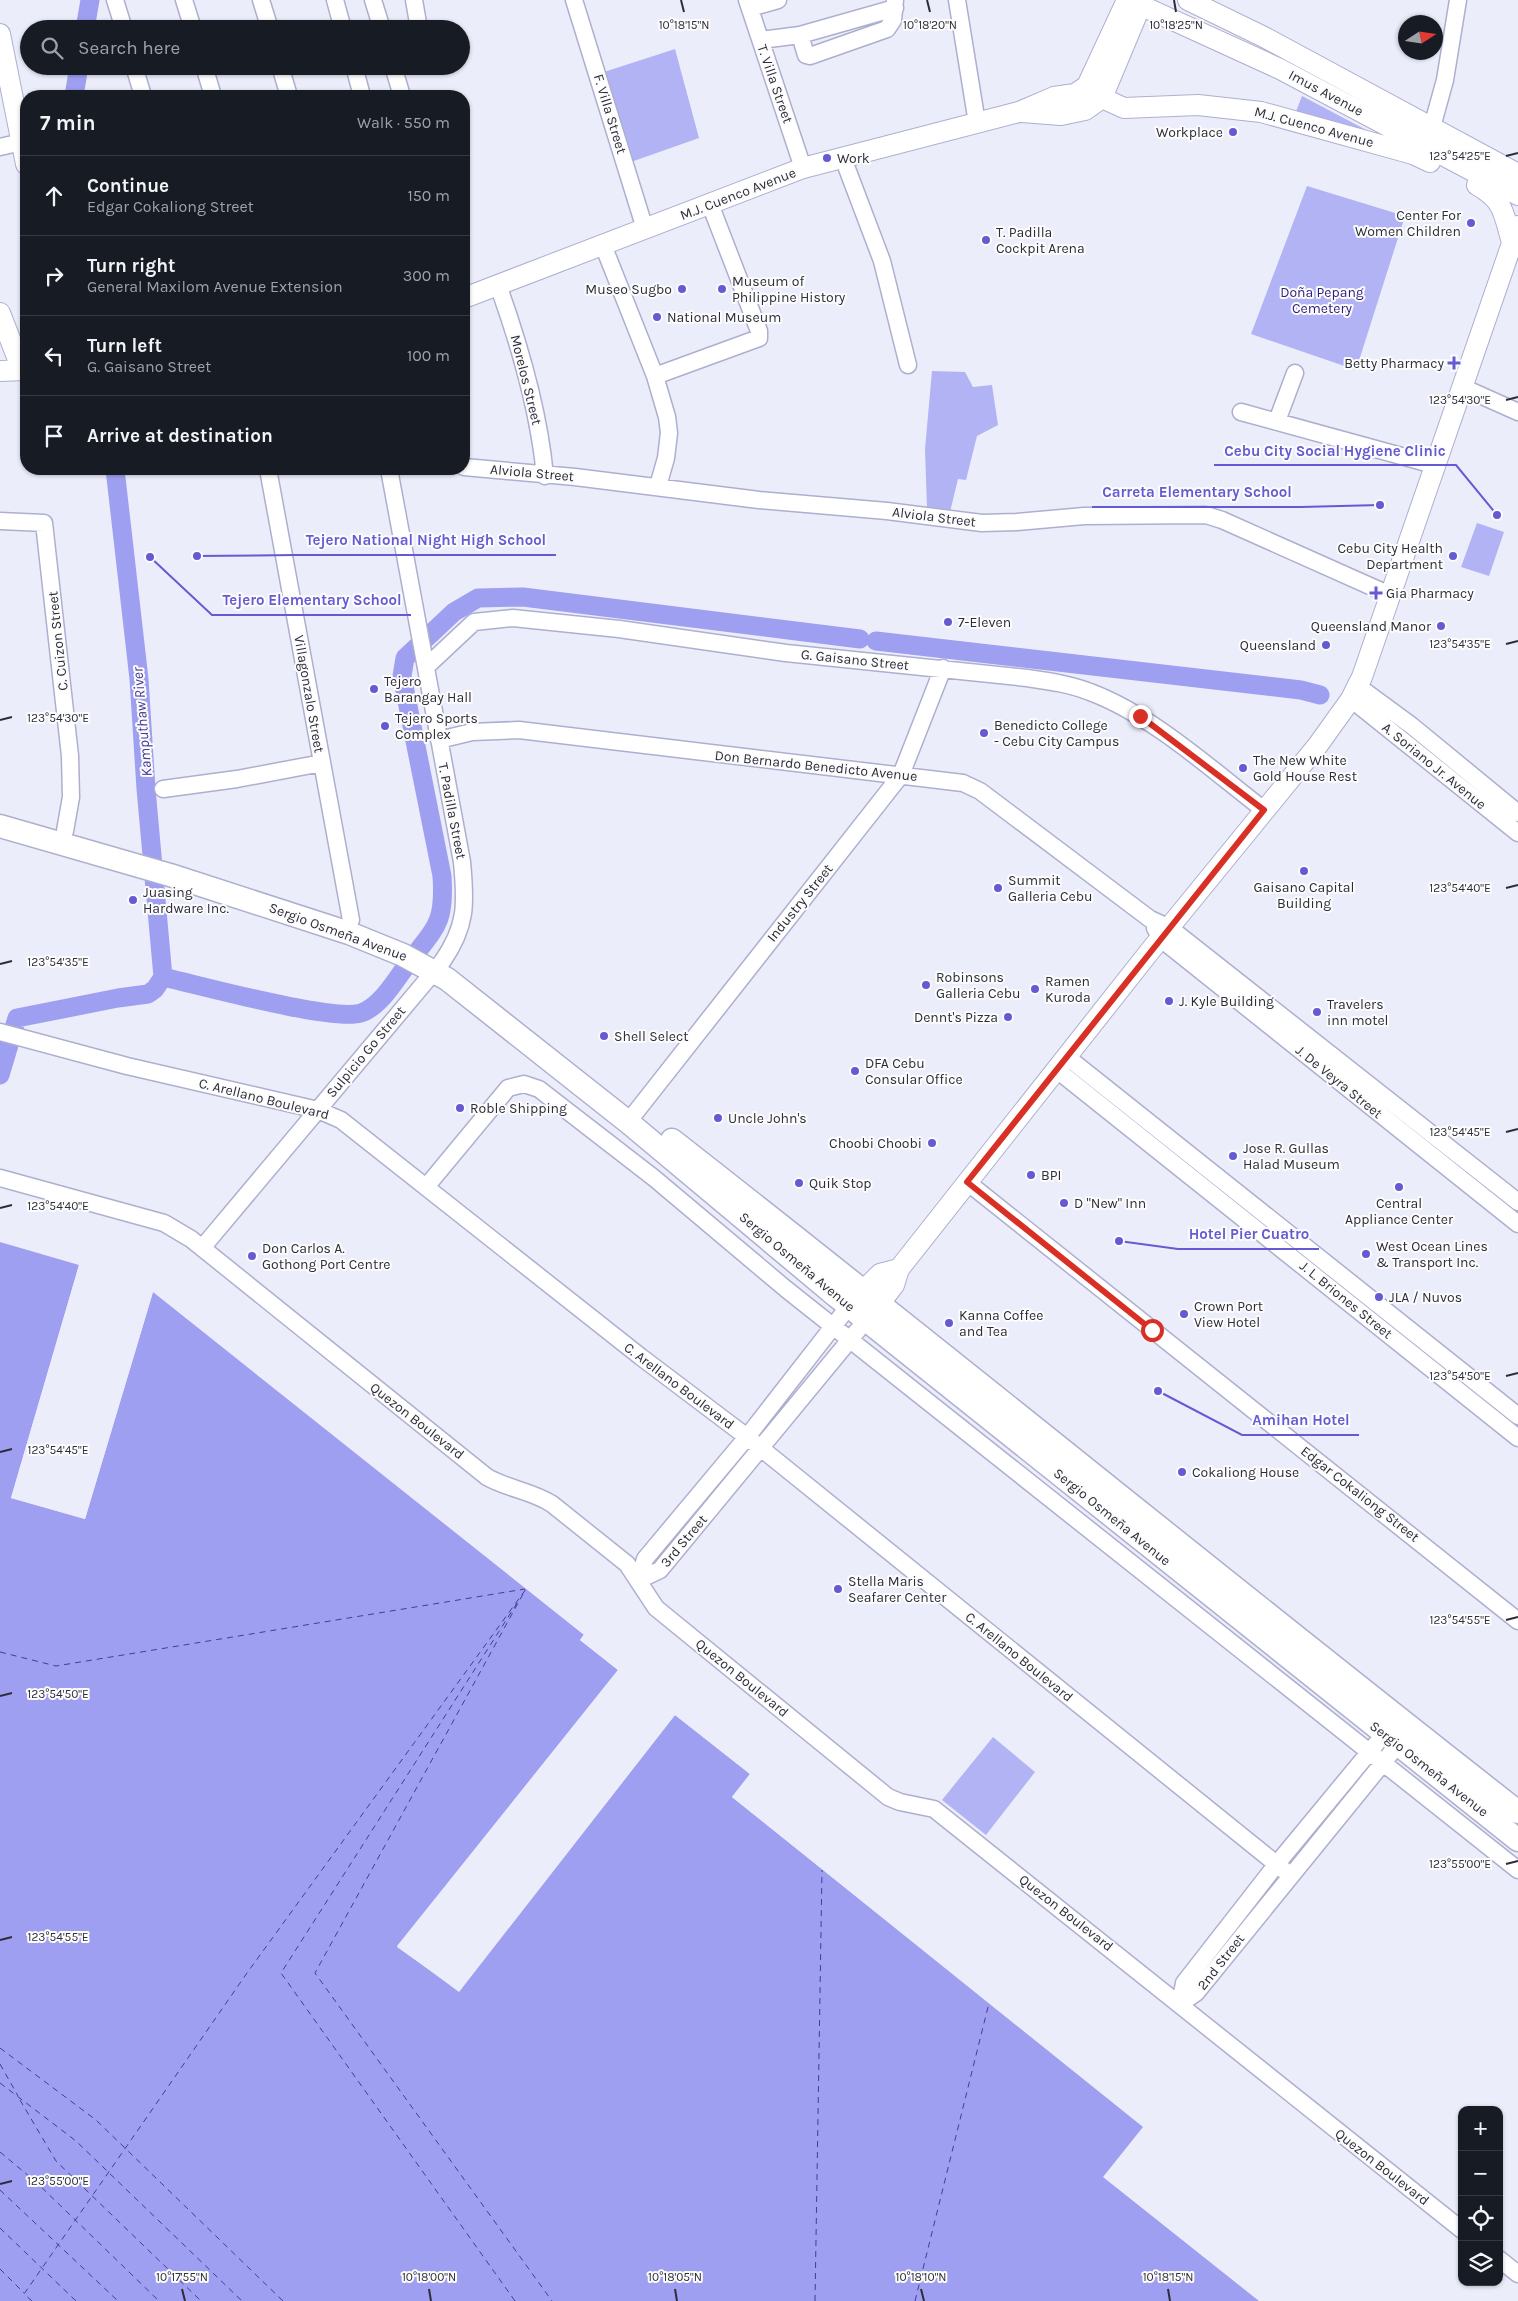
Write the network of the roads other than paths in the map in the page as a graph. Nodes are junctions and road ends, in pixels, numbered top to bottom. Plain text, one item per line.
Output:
1 (115, 0) edge
2 (184, 0) edge
3 (261, 0) edge
4 (335, 0) edge
5 (374, 0) edge
6 (414, 0) edge
7 (574, 0) edge
8 (778, 0) edge
9 (957, 0) edge
10 (1188, 0) edge
11 (1458, 0) edge
12 (1135, 1) edge
13 (748, 4) edge
14 (895, 4) edge
15 (121, 20) edge
16 (190, 20) edge
17 (267, 20) edge
18 (341, 20) edge
19 (380, 20) edge
20 (417, 20) edge
21 (0, 34) edge
22 (800, 35) junction
23 (761, 40) junction
24 (137, 75) edge
25 (207, 75) edge
26 (283, 75) edge
27 (356, 75) edge
28 (396, 75) edge
29 (141, 90) edge
30 (211, 90) edge
31 (287, 90) edge
32 (360, 90) edge
33 (400, 90) edge
34 (1095, 92) junction
35 (977, 123) junction
36 (1432, 127) junction
37 (20, 132) edge
38 (20, 142) edge
39 (0, 147) edge
40 (1518, 153) edge
41 (843, 158) junction
42 (1496, 160) junction
43 (803, 168) junction
44 (1456, 168) junction
45 (1518, 174) edge
46 (1518, 195) edge
47 (710, 204) junction
48 (645, 229) junction
49 (1515, 234) edge
50 (604, 245) junction
51 (498, 285) junction
52 (470, 296) edge
53 (0, 313) edge
54 (20, 360) edge
55 (908, 365) dead end
56 (20, 370) edge
57 (0, 372) edge
58 (1294, 373) dead end
59 (655, 376) junction
60 (1462, 387) junction
61 (1241, 412) dead end
62 (1518, 412) edge
63 (1277, 422) junction
64 (1434, 465) junction
65 (470, 469) edge
66 (269, 475) edge
67 (390, 475) edge
68 (545, 476) junction
69 (658, 486) junction
70 (0, 521) edge
71 (1390, 595) junction
72 (425, 660) junction
73 (943, 668) junction
74 (1354, 693) junction
75 (439, 740) junction
76 (322, 763) junction
77 (901, 775) junction
78 (163, 788) dead end
79 (1264, 810) junction
80 (0, 812) edge
81 (1518, 813) edge
82 (0, 826) edge
83 (65, 831) junction
84 (1518, 833) edge
85 (144, 861) junction
86 (172, 869) junction
87 (351, 920) junction
88 (1166, 933) junction
89 (423, 958) junction
90 (0, 1032) edge
91 (1062, 1063) junction
92 (1384, 1108) junction
93 (318, 1110) junction
94 (632, 1117) junction
95 (0, 1178) edge
96 (967, 1182) junction
97 (426, 1187) junction
98 (1518, 1202) edge
99 (1252, 1203) junction
100 (1242, 1216) junction
101 (1518, 1224) edge
102 (202, 1248) junction
103 (872, 1296) junction
104 (1369, 1296) junction
105 (1358, 1310) junction
106 (858, 1313) junction
107 (834, 1326) junction
108 (850, 1339) junction
109 (1518, 1416) edge
110 (747, 1438) junction
111 (1518, 1438) edge
112 (760, 1448) junction
113 (639, 1580) junction
114 (1518, 1621) edge
115 (1384, 1743) junction
116 (1384, 1762) junction
117 (1518, 1812) edge
118 (1518, 1840) edge
119 (1276, 1865) junction
120 (1518, 1870) edge
121 (1290, 1875) junction
122 (1180, 2004) junction
123 (1458, 2227) edge
124 (1503, 2262) edge
125 (1518, 2274) edge

1 - 15 street
2 - 16 street
3 - 17 street
4 - 18 street
5 - 19 street
6 - 20 street
7 - 48 street, F. Villa Street
8 - 13 street
9 - 35 street
10 - 36 main road, Imus Avenue
11 - 36 street
12 - 34 main road
12 - 44 main road, Imus Avenue
13 - 23 street, T. Villa Street
14 - 22 street
14 - 22 street
21 - 37 main road
22 - 23 street
23 - 43 street, T. Villa Street
24 - 29 street
25 - 30 street
26 - 31 street
27 - 32 street
28 - 33 street
34 - 35 main road, M.J. Cuenco Avenue
34 - 44 main road, M.J. Cuenco Avenue
35 - 41 main road, M.J. Cuenco Avenue
36 - 42 main road, Imus Avenue
38 - 39 street
40 - 42 main road
41 - 43 main road, M.J. Cuenco Avenue
41 - 55 street
42 - 45 main road, Imus Avenue
43 - 47 main road, M.J. Cuenco Avenue
44 - 46 main road, Imus Avenue
44 - 49 main road
47 - 48 main road, M.J. Cuenco Avenue
47 - 59 street
48 - 50 main road, M.J. Cuenco Avenue
49 - 60 main road
50 - 51 main road, M.J. Cuenco Avenue
50 - 59 street
51 - 52 main road, M.J. Cuenco Avenue
51 - 68 street, Morelos Street
53 - 54 main road
56 - 57 main road
58 - 63 street
59 - 69 street
60 - 62 street
60 - 64 main road
61 - 63 street
63 - 64 street
64 - 71 main road
65 - 68 street, Alviola Street
66 - 76 street, Villagonzalo Street
67 - 72 street, T. Padilla Street
68 - 69 street, Alviola Street
69 - 71 street, Alviola Street
70 - 83 street, C. Cuizon Street
71 - 74 main road
72 - 73 street, G. Gaisano Street
72 - 75 street, T. Padilla Street
73 - 77 street, Industry Street
73 - 79 street, G. Gaisano Street
74 - 79 main road
74 - 81 street, A. Soriano Jr. Avenue
74 - 84 street, A. Soriano Jr. Avenue
75 - 77 street, Don Bernardo Benedicto Avenue
75 - 89 street, T. Padilla Street
76 - 78 street
76 - 87 street, Villagonzalo Street
77 - 88 street, Don Bernardo Benedicto Avenue
77 - 94 street, Industry Street
79 - 88 main road
80 - 83 highway, Sergio Osmeña Avenue
82 - 85 highway, Sergio Osmeña Avenue
83 - 85 highway, Sergio Osmeña Avenue
85 - 86 highway, Sergio Osmeña Avenue
86 - 87 highway, Sergio Osmeña Avenue
86 - 89 highway, Sergio Osmeña Avenue
87 - 89 highway, Sergio Osmeña Avenue
88 - 91 main road
88 - 92 street, J. De Veyra Street
89 - 93 street, Sulpicio Go Street
89 - 94 highway, Sergio Osmeña Avenue
90 - 93 street, C. Arellano Boulevard
91 - 96 main road
91 - 99 street, J. L. Briones Street
91 - 100 street, J. L. Briones Street
92 - 98 street, J. De Veyra Street
92 - 101 street, J. De Veyra Street
93 - 97 street, C. Arellano Boulevard
93 - 102 street, Sulpicio Go Street
94 - 103 highway, Sergio Osmeña Avenue
94 - 106 highway, Sergio Osmeña Avenue
95 - 102 street, Quezon Boulevard
96 - 103 main road
96 - 114 street, Edgar Cokaliong Street
97 - 107 street
97 - 110 street, C. Arellano Boulevard
99 - 100 street
99 - 104 street, J. L. Briones Street
100 - 105 street, J. L. Briones Street
102 - 113 street, Quezon Boulevard
103 - 106 main road
103 - 117 highway, Sergio Osmeña Avenue
104 - 105 street
104 - 109 street, J. L. Briones Street
105 - 111 street, J. L. Briones Street
106 - 107 street, 3rd Street
106 - 108 street, 3rd Street
106 - 115 highway, Sergio Osmeña Avenue
107 - 108 street
107 - 110 street, 3rd Street
108 - 112 street, 3rd Street
108 - 115 street
110 - 112 street, C. Arellano Boulevard
110 - 113 street, 3rd Street
112 - 113 street, 3rd Street
112 - 119 street, C. Arellano Boulevard
113 - 122 street, Quezon Boulevard
115 - 116 street, 2nd Street
115 - 116 street
115 - 118 highway, Sergio Osmeña Avenue
115 - 119 street, 2nd Street
116 - 120 street
116 - 121 street, 2nd Street
119 - 121 street, C. Arellano Boulevard
119 - 122 street, 2nd Street
121 - 122 street, 2nd Street
122 - 123 street, Quezon Boulevard
124 - 125 street

